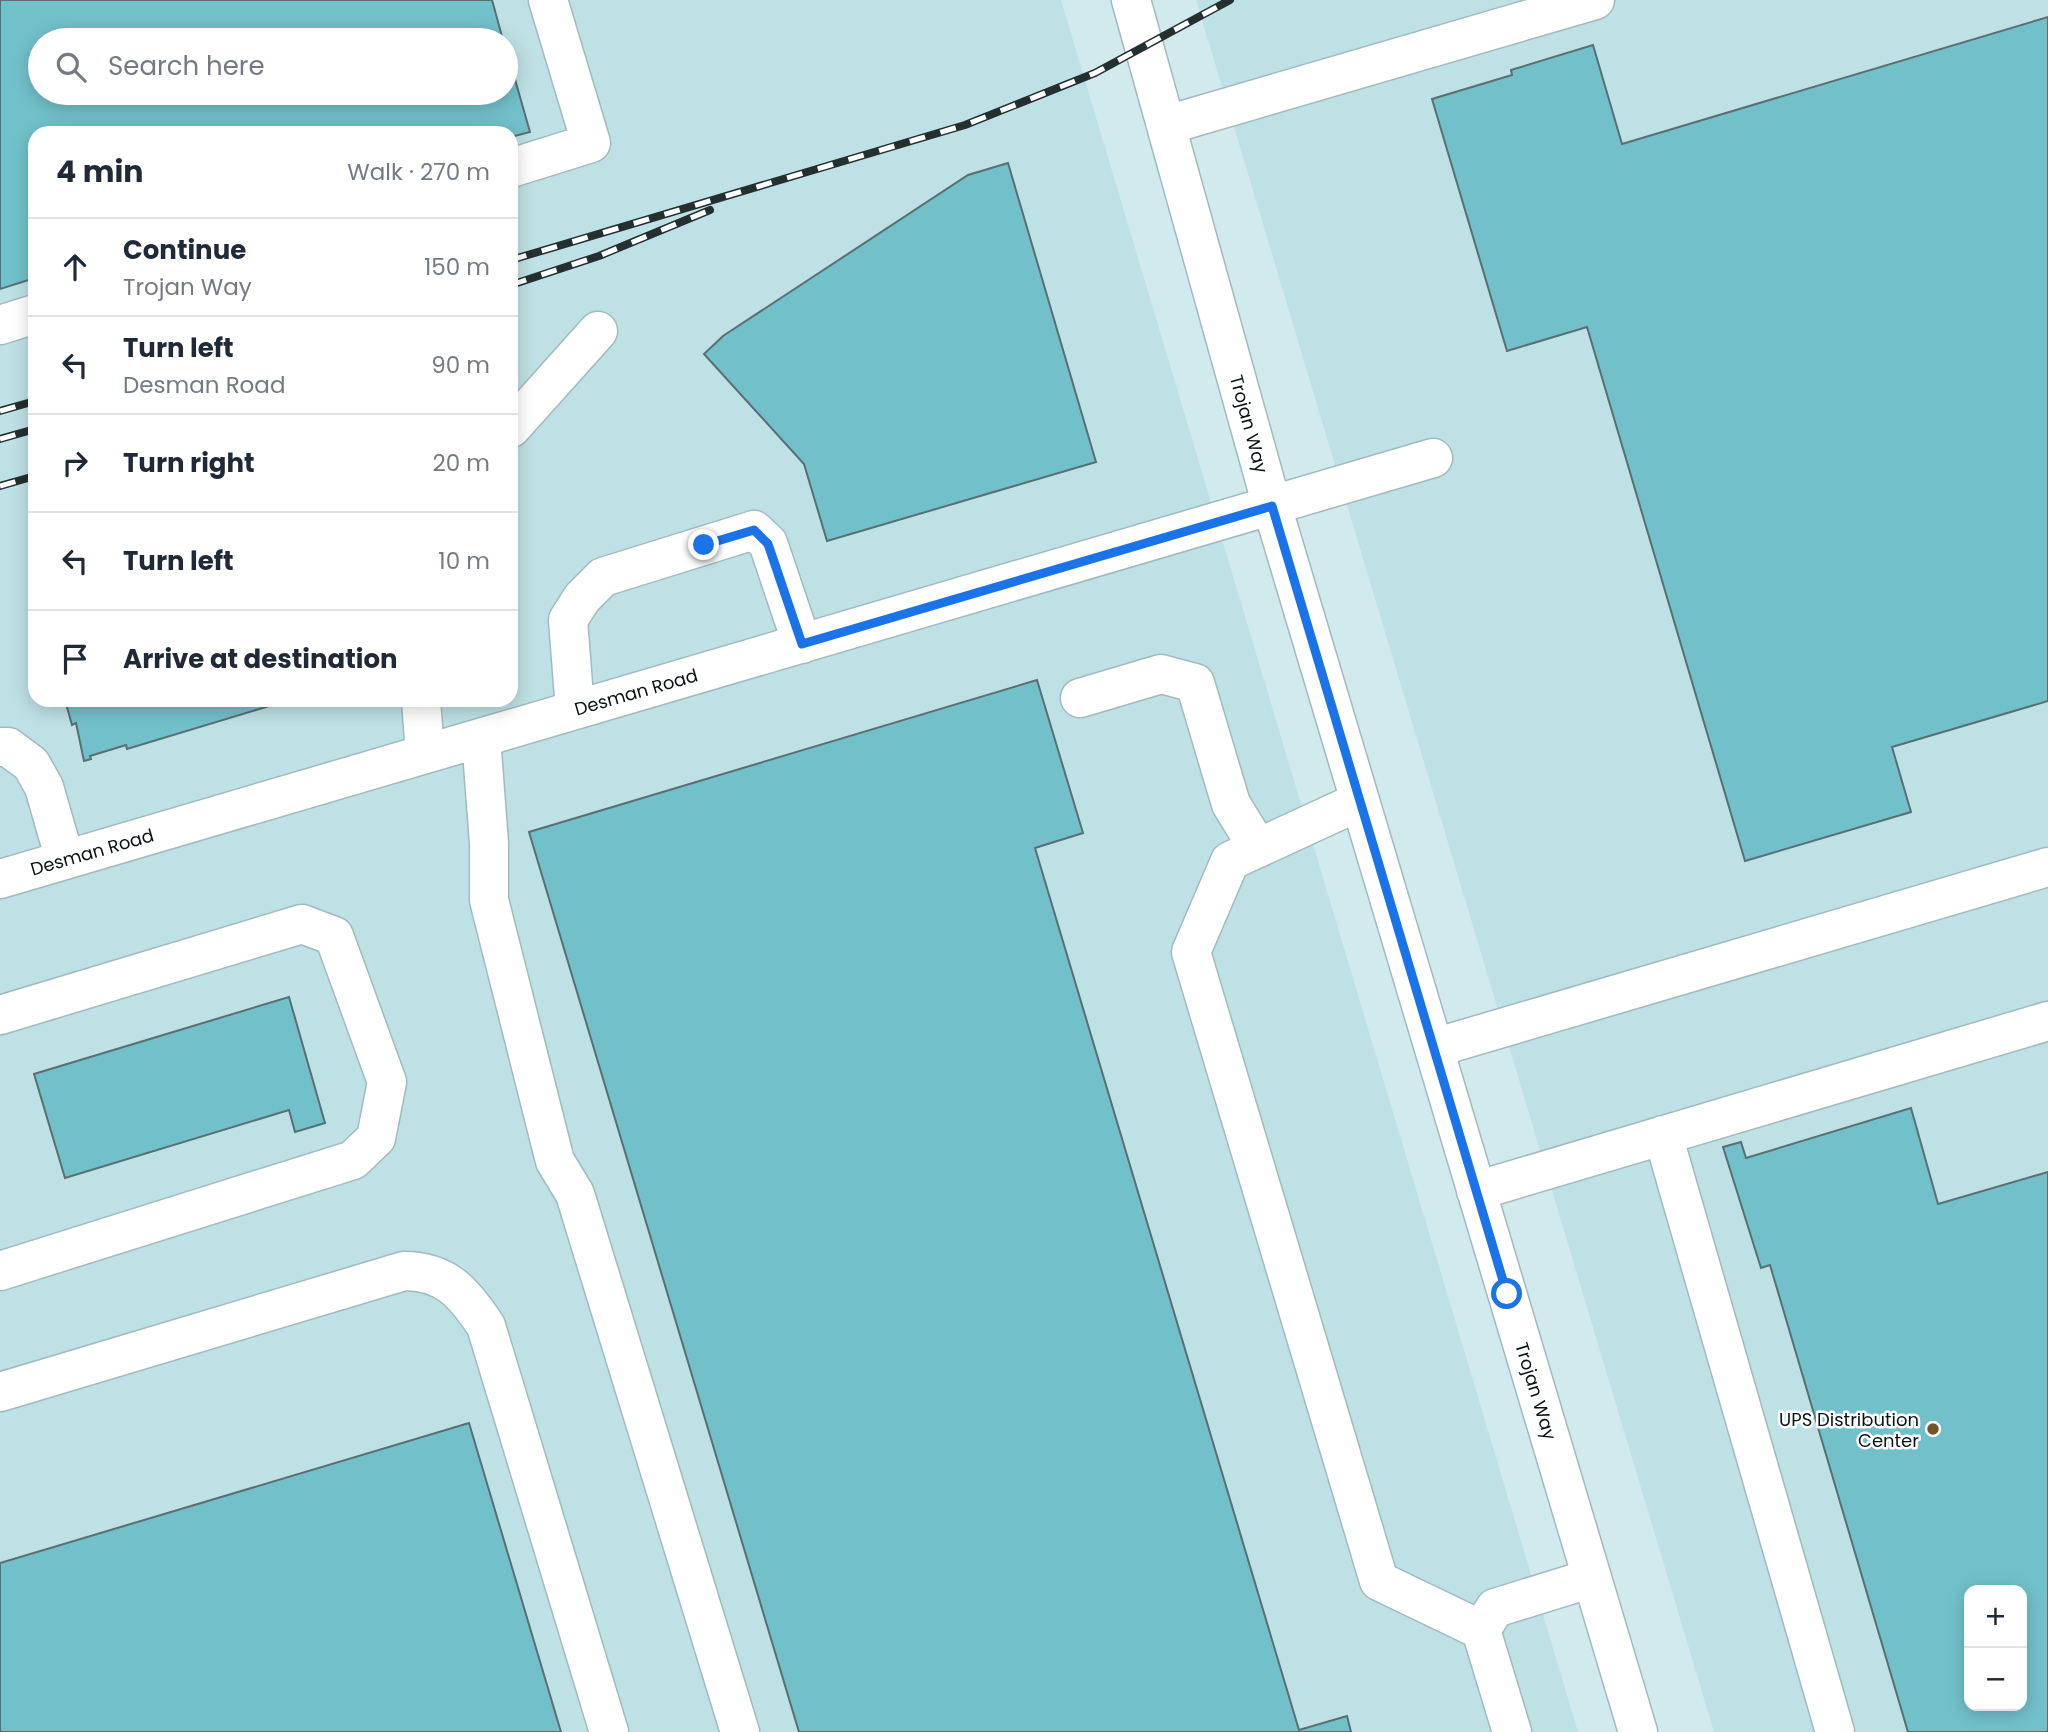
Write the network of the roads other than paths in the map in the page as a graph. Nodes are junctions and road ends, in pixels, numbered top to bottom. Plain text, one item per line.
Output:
1 (548, 0) edge
2 (1131, 0) edge
3 (1595, 0) edge
4 (1167, 125) junction
5 (518, 166) edge
6 (28, 316) edge
7 (0, 325) edge
8 (598, 331) dead end
9 (518, 420) edge
10 (1433, 458) dead end
11 (1272, 506) junction
12 (802, 644) junction
13 (1080, 698) dead end
14 (422, 707) edge
15 (575, 710) junction
16 (481, 738) junction
17 (0, 747) edge
18 (425, 754) junction
19 (1360, 801) junction
20 (1258, 848) junction
21 (65, 860) junction
22 (2048, 867) edge
23 (0, 879) edge
24 (0, 1015) edge
25 (2048, 1021) edge
26 (1434, 1048) junction
27 (1663, 1135) junction
28 (1476, 1191) junction
29 (0, 1271) edge
30 (0, 1392) edge
31 (1592, 1578) junction
32 (1481, 1629) junction
33 (609, 1732) edge
34 (740, 1732) edge
35 (1512, 1732) edge
36 (1639, 1732) edge
37 (1835, 1732) edge

1 - 5 street
2 - 4 street, Trojan Way
3 - 4 street
4 - 11 street, Trojan Way
6 - 7 street
8 - 9 street
10 - 11 street, Desman Road
11 - 12 street, Desman Road
11 - 19 street, Trojan Way
12 - 15 street, Desman Road
12 - 15 street
13 - 20 street
14 - 18 street
15 - 16 street, Desman Road
16 - 18 street, Desman Road
16 - 34 street
17 - 21 street
18 - 21 street, Desman Road
19 - 20 street
19 - 26 street, Trojan Way
20 - 32 street
21 - 23 street, Desman Road
22 - 26 street
24 - 29 street
25 - 27 street
26 - 28 street, Trojan Way
27 - 28 street
27 - 37 street
28 - 31 street, Trojan Way
30 - 33 street
31 - 32 street
31 - 36 street, Trojan Way
32 - 35 street

